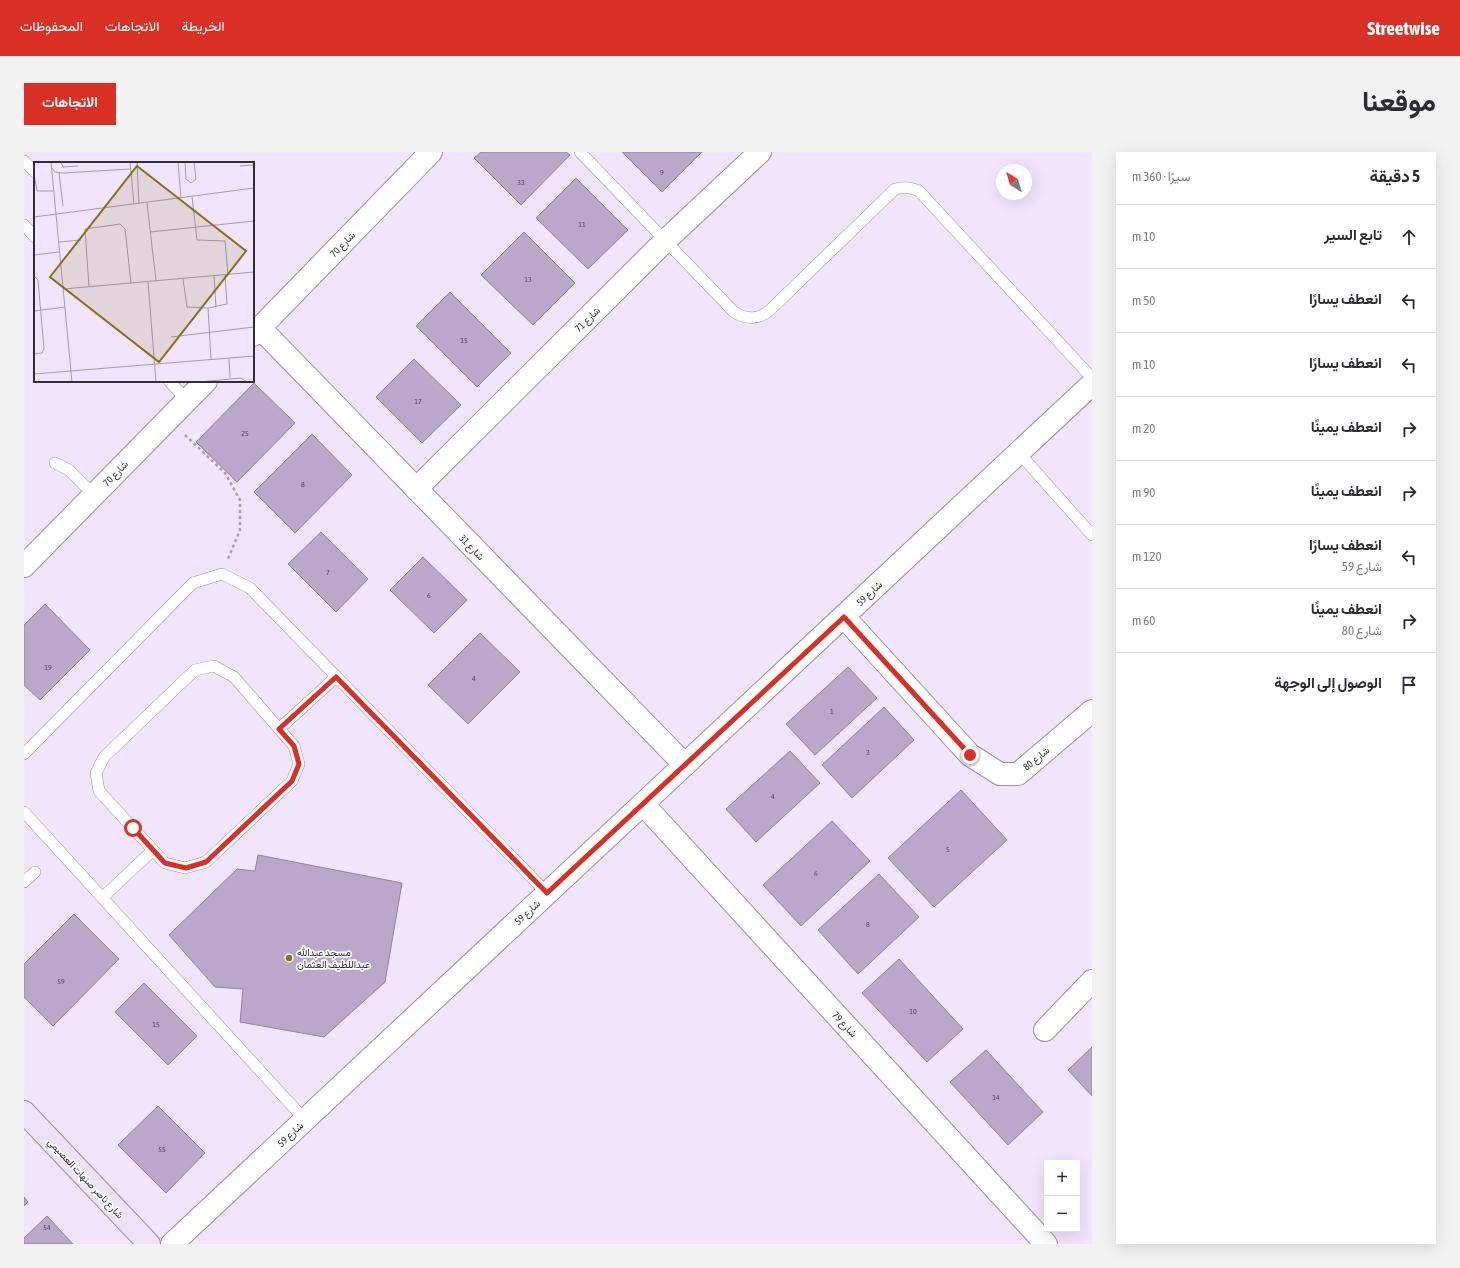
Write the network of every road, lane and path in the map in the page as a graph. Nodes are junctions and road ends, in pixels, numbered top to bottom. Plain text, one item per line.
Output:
1 (431, 152) edge
2 (580, 152) edge
3 (760, 152) edge
4 (24, 160) edge
5 (34, 171) edge
6 (24, 225) edge
7 (34, 236) edge
8 (665, 241) junction
9 (257, 332) edge
10 (170, 382) edge
11 (205, 382) edge
12 (1089, 390) edge
13 (187, 400) junction
14 (168, 418) junction
15 (1019, 453) junction
16 (55, 463) dead end
17 (416, 489) junction
18 (94, 495) junction
19 (1092, 535) edge
20 (24, 566) edge
21 (222, 574) junction
22 (844, 617) junction
23 (336, 677) junction
24 (1092, 711) edge
25 (279, 729) junction
26 (24, 754) edge
27 (685, 765) junction
28 (643, 804) junction
29 (24, 812) edge
30 (153, 850) junction
31 (35, 872) dead end
32 (24, 882) edge
33 (547, 893) junction
34 (102, 898) junction
35 (1092, 981) edge
36 (1045, 1030) dead end
37 (24, 1112) edge
38 (305, 1120) junction
39 (149, 1244) edge
40 (172, 1244) edge
41 (1046, 1244) edge

1 - 9 street, شارع 70
2 - 8 lane
3 - 8 street, شارع 71
4 - 5 lane
6 - 7 lane
8 - 12 lane
8 - 17 street, شارع 71
9 - 17 street, شارع 31
10 - 13 lane
11 - 13 street, شارع 70
12 - 15 street, شارع 59
13 - 14 street, شارع 70
14 - 18 street, شارع 70
14 - 21 path
15 - 19 lane
15 - 22 street, شارع 59
16 - 18 lane
17 - 27 street, شارع 31
18 - 20 street, شارع 70
21 - 23 lane
21 - 26 lane
22 - 24 street, شارع 80
22 - 27 street, شارع 59
23 - 25 lane
23 - 33 lane
25 - 30 lane
25 - 30 lane
27 - 28 street, شارع 59
28 - 33 street, شارع 59
28 - 41 street, شارع 79
29 - 34 lane
30 - 34 lane
31 - 32 lane
33 - 38 street, شارع 59
34 - 38 lane
35 - 36 street
37 - 39 street, شارع ناصر صنهات العصيمي
38 - 40 street, شارع 59

